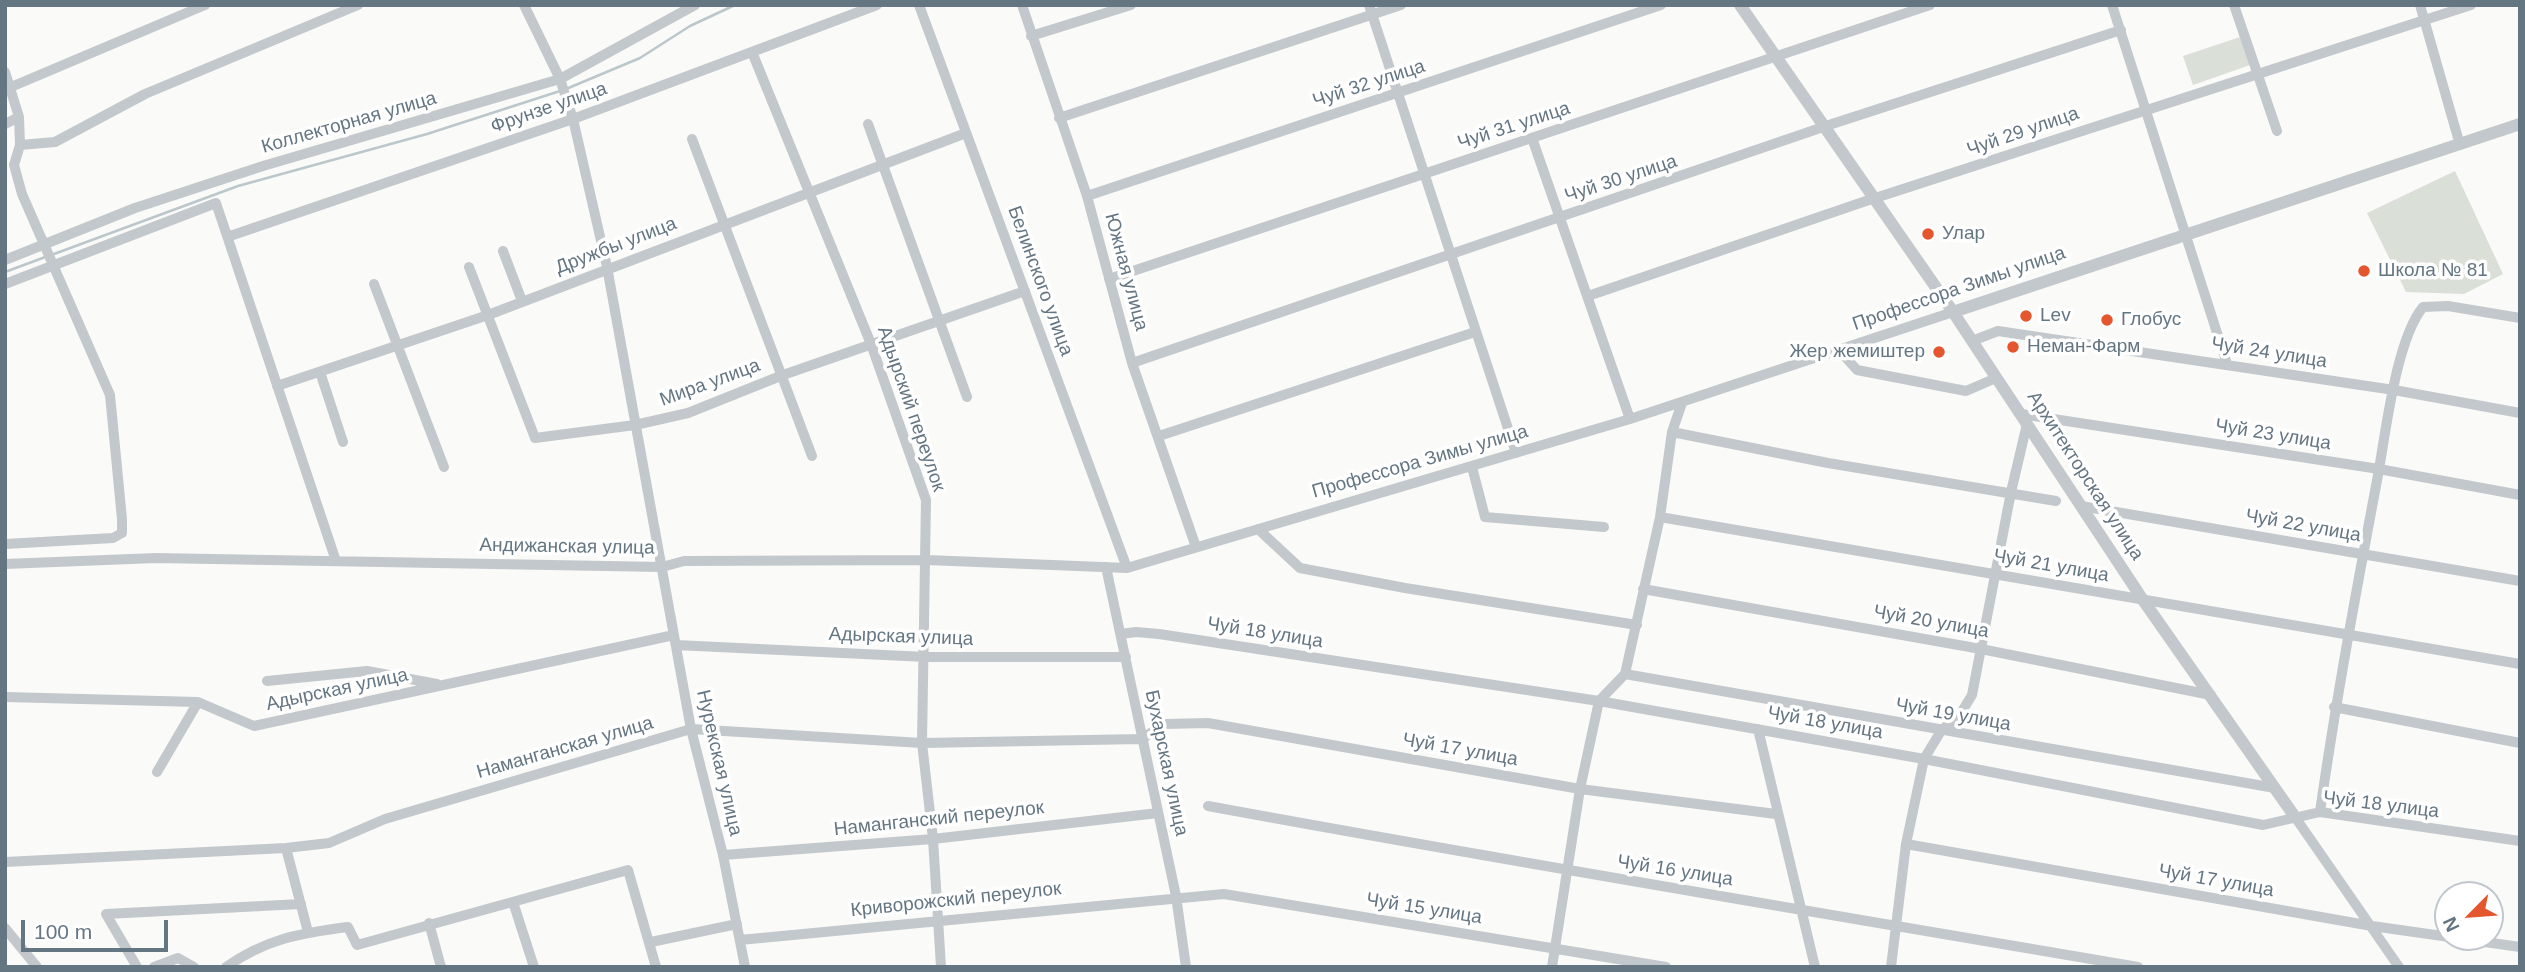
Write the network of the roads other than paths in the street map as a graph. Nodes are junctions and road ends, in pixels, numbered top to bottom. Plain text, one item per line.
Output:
1 (205, 5) edge
2 (358, 5) edge
3 (524, 5) edge
4 (695, 5) edge
5 (877, 5) edge
6 (919, 5) edge
7 (1022, 5) edge
8 (1131, 5) edge
9 (1401, 5) edge
10 (1661, 5) edge
11 (1740, 5) edge
12 (1930, 5) edge
13 (2112, 5) edge
14 (2234, 5) edge
15 (2420, 5) edge
16 (2471, 5) edge
17 (1370, 10) edge
18 (2424, 21) junction
19 (2121, 30) junction
20 (1031, 36) junction
21 (752, 52) junction
22 (1776, 58) junction
23 (5, 72) edge
24 (2257, 75) junction
25 (560, 79) junction
26 (11, 87) junction
27 (1397, 93) junction
28 (2146, 109) junction
29 (19, 117) junction
30 (1059, 118) junction
31 (573, 120) junction
32 (5, 124) edge
33 (868, 124) dead end
34 (2520, 124) edge
35 (1825, 126) junction
36 (2277, 131) dead end
37 (966, 133) junction
38 (1532, 138) junction
39 (692, 139) dead end
40 (20, 145) junction
41 (2460, 145) junction
42 (883, 164) junction
43 (1424, 174) junction
44 (809, 191) junction
45 (1087, 196) junction
46 (1876, 200) junction
47 (1559, 218) junction
48 (724, 223) junction
49 (2187, 233) junction
50 (230, 236) junction
51 (42, 245) junction
52 (503, 251) dead end
53 (1450, 255) junction
54 (5, 260) edge
55 (52, 267) junction
56 (469, 267) dead end
57 (607, 267) junction
58 (1109, 279) junction
59 (5, 284) edge
60 (374, 284) dead end
61 (1025, 291) junction
62 (1588, 296) junction
63 (522, 301) junction
64 (1953, 312) junction
65 (488, 315) junction
66 (2520, 318) edge
67 (939, 320) junction
68 (1475, 332) junction
69 (1972, 341) junction
70 (871, 344) junction
71 (397, 346) junction
72 (1839, 350) junction
73 (1132, 363) junction
74 (2227, 364) junction
75 (320, 372) junction
76 (783, 375) junction
77 (1996, 378) junction
78 (277, 386) junction
79 (2394, 390) junction
80 (967, 397) dead end
81 (1682, 403) junction
82 (2520, 413) edge
83 (1630, 419) junction
84 (2024, 419) junction
85 (635, 425) junction
86 (1672, 432) junction
87 (1158, 436) junction
88 (343, 442) dead end
89 (1516, 453) junction
90 (812, 456) dead end
91 (444, 467) dead end
92 (1472, 467) junction
93 (2379, 469) junction
94 (2011, 492) junction
95 (2520, 495) edge
96 (2056, 501) dead end
97 (2081, 506) junction
98 (1660, 517) junction
99 (1604, 527) dead end
100 (1258, 529) junction
101 (5, 544) edge
102 (1196, 547) junction
103 (2363, 554) junction
104 (928, 560) junction
105 (335, 561) junction
106 (5, 564) edge
107 (662, 567) junction
108 (1107, 567) junction
109 (1127, 568) junction
110 (1995, 574) junction
111 (2520, 581) edge
112 (1643, 589) junction
113 (2143, 600) junction
114 (1637, 625) junction
115 (1121, 634) junction
116 (2348, 634) junction
117 (675, 640) junction
118 (1981, 649) junction
119 (926, 657) junction
120 (1126, 657) junction
121 (2520, 664) edge
122 (1625, 674) junction
123 (267, 681) dead end
124 (445, 685) junction
125 (2211, 695) junction
126 (5, 697) edge
127 (1599, 701) junction
128 (198, 702) junction
129 (2334, 707) junction
130 (691, 729) junction
131 (1758, 729) junction
132 (1941, 732) junction
133 (1142, 739) junction
134 (922, 743) junction
135 (2520, 743) edge
136 (1924, 759) junction
137 (157, 772) dead end
138 (2275, 788) junction
139 (1580, 789) junction
140 (1208, 806) dead end
141 (2320, 812) junction
142 (1158, 813) junction
143 (1776, 814) junction
144 (2295, 817) junction
145 (933, 839) junction
146 (2520, 841) edge
147 (1906, 844) junction
148 (286, 848) junction
149 (723, 855) junction
150 (5, 862) edge
151 (1568, 872) junction
152 (1176, 896) junction
153 (513, 902) junction
154 (301, 904) junction
155 (1802, 908) junction
156 (937, 919) junction
157 (429, 923) junction
158 (737, 924) junction
159 (1897, 925) junction
160 (2372, 926) junction
161 (5, 928) edge
162 (308, 932) junction
163 (740, 940) junction
164 (650, 942) junction
165 (2520, 947) edge
166 (1556, 948) junction
167 (37, 967) edge
168 (136, 967) edge
169 (154, 967) edge
170 (194, 967) edge
171 (226, 967) edge
172 (441, 967) edge
173 (534, 967) edge
174 (656, 967) edge
175 (745, 967) edge
176 (941, 967) edge
177 (1186, 967) edge
178 (1552, 967) edge
179 (1666, 967) edge
180 (1815, 967) edge
181 (1891, 967) edge
182 (2138, 967) edge
183 (2399, 967) edge

1 - 26 street
2 - 40 street
3 - 25 street, Нурекская улица
4 - 25 street, Коллекторная улица
5 - 21 street, Фрунзе улица
6 - 37 street, Белинского улица
7 - 20 street, Южная улица
8 - 20 street
9 - 17 street
10 - 27 street, Чуй 32 улица
11 - 22 street, Архитекторская улица
12 - 22 street, Чуй 31 улица
13 - 19 street
14 - 24 street
15 - 18 street
16 - 18 street, Чуй 29 улица
17 - 27 street
17 - 30 street
18 - 24 street, Чуй 29 улица
18 - 41 street
19 - 28 street
19 - 35 street, Чуй 30 улица
20 - 30 street, Южная улица
21 - 31 street, Фрунзе улица
21 - 44 street, Адырский переулок
22 - 35 street, Архитекторская улица
22 - 38 street, Чуй 31 улица
23 - 26 street
24 - 28 street, Чуй 29 улица
24 - 36 street
25 - 31 street, Нурекская улица
25 - 51 street, Коллекторная улица
26 - 29 street
27 - 43 street
27 - 45 street, Чуй 32 улица
28 - 46 street, Чуй 29 улица
28 - 49 street
29 - 32 street
29 - 40 street
30 - 45 street, Южная улица
31 - 50 street, Фрунзе улица
31 - 57 street, Нурекская улица
33 - 42 street
34 - 41 street, Профессора Зимы улица
35 - 46 street, Архитекторская улица
35 - 47 street, Чуй 30 улица
37 - 42 street, Дружбы улица
37 - 61 street, Белинского улица
38 - 43 street, Чуй 31 улица
38 - 47 street
39 - 48 street
40 - 51 street
41 - 49 street, Профессора Зимы улица
42 - 44 street, Дружбы улица
42 - 67 street
43 - 53 street
43 - 58 street, Чуй 31 улица
44 - 48 street, Дружбы улица
44 - 70 street, Адырский переулок
45 - 58 street, Южная улица
46 - 62 street, Чуй 29 улица
46 - 64 street, Архитекторская улица
47 - 53 street, Чуй 30 улица
47 - 62 street
48 - 57 street, Дружбы улица
48 - 76 street
49 - 64 street, Профессора Зимы улица
49 - 74 street
50 - 55 street
50 - 78 street
51 - 54 street, Коллекторная улица
51 - 55 street
52 - 63 street
53 - 68 street
53 - 73 street, Чуй 30 улица
55 - 59 street
55 - 101 street
56 - 65 street, Мира улица
57 - 63 street, Дружбы улица
57 - 85 street, Нурекская улица
58 - 73 street, Южная улица
60 - 71 street
61 - 67 street, Мира улица
61 - 109 street, Белинского улица
62 - 83 street
63 - 65 street, Дружбы улица
64 - 69 street, Архитекторская улица
64 - 72 street, Профессора Зимы улица
65 - 71 street, Дружбы улица
65 - 85 street, Мира улица
66 - 79 street
67 - 70 street, Мира улица
67 - 80 street
68 - 87 street
68 - 89 street
69 - 74 street, Чуй 24 улица
69 - 77 street, Архитекторская улица
70 - 76 street, Мира улица
70 - 104 street, Адырский переулок
71 - 75 street, Дружбы улица
71 - 91 street
72 - 77 street
72 - 81 street, Профессора Зимы улица
73 - 87 street, Южная улица
74 - 79 street, Чуй 24 улица
75 - 78 street, Дружбы улица
75 - 88 street
76 - 85 street, Мира улица
76 - 90 street
77 - 84 street, Архитекторская улица
78 - 105 street
79 - 82 street, Чуй 24 улица
79 - 93 street
81 - 83 street, Профессора Зимы улица
81 - 86 street
83 - 89 street, Профессора Зимы улица
84 - 93 street, Чуй 23 улица
84 - 94 street
84 - 97 street, Архитекторская улица
85 - 107 street, Нурекская улица
86 - 94 street
86 - 98 street
87 - 102 street, Южная улица
89 - 92 street, Профессора Зимы улица
92 - 99 street
92 - 100 street, Профессора Зимы улица
93 - 95 street, Чуй 23 улица
93 - 103 street
94 - 96 street
94 - 110 street
97 - 103 street, Чуй 22 улица
97 - 113 street, Архитекторская улица
98 - 110 street, Чуй 21 улица
98 - 112 street
100 - 102 street, Профессора Зимы улица
100 - 114 street
102 - 109 street, Профессора Зимы улица
103 - 111 street, Чуй 22 улица
103 - 116 street
104 - 107 street, Андижанская улица
104 - 108 street, Андижанская улица
104 - 119 street, Адырский переулок
105 - 106 street, Андижанская улица
105 - 107 street, Андижанская улица
107 - 117 street, Нурекская улица
108 - 109 street, Андижанская улица
108 - 115 street, Бухарская улица
110 - 113 street, Чуй 21 улица
110 - 118 street
112 - 114 street
112 - 118 street, Чуй 20 улица
113 - 116 street, Чуй 21 улица
113 - 125 street, Архитекторская улица
114 - 122 street
115 - 120 street, Бухарская улица
115 - 127 street, Чуй 18 улица
116 - 121 street, Чуй 21 улица
116 - 129 street
117 - 119 street, Адырская улица
117 - 124 street, Адырская улица
117 - 130 street, Нурекская улица
118 - 125 street, Чуй 20 улица
118 - 132 street
119 - 120 street, Адырская улица
119 - 134 street, Адырский переулок
120 - 133 street, Бухарская улица
122 - 127 street
122 - 132 street, Чуй 19 улица
123 - 124 street
124 - 128 street, Адырская улица
125 - 138 street, Архитекторская улица
126 - 128 street, Адырская улица
127 - 131 street, Чуй 18 улица
127 - 139 street
128 - 137 street
129 - 135 street
129 - 141 street
130 - 134 street, Наманганская улица
130 - 148 street, Наманганская улица
130 - 149 street, Нурекская улица
131 - 136 street, Чуй 18 улица
131 - 143 street
132 - 136 street
132 - 138 street, Чуй 19 улица
133 - 134 street, Наманганская улица
133 - 139 street, Чуй 17 улица
133 - 142 street, Бухарская улица
134 - 145 street, Адырский переулок
136 - 144 street, Чуй 18 улица
136 - 147 street
138 - 144 street, Архитекторская улица
139 - 143 street, Чуй 17 улица
139 - 151 street
140 - 151 street, Чуй 16 улица
141 - 144 street, Чуй 18 улица
141 - 146 street, Чуй 18 улица
142 - 145 street, Наманганский переулок
142 - 152 street, Бухарская улица
143 - 155 street
144 - 160 street, Архитекторская улица
145 - 149 street, Наманганский переулок
145 - 156 street, Адырский переулок
147 - 159 street
147 - 160 street, Чуй 17 улица
148 - 150 street, Наманганская улица
148 - 154 street
149 - 158 street, Нурекская улица
151 - 155 street, Чуй 16 улица
151 - 166 street
152 - 156 street, Криворожский переулок
152 - 166 street, Чуй 15 улица
152 - 177 street, Бухарская улица
153 - 157 street
153 - 164 street
153 - 173 street
154 - 162 street
154 - 168 street
155 - 159 street, Чуй 16 улица
155 - 180 street
156 - 163 street, Криворожский переулок
156 - 176 street, Адырский переулок
157 - 162 street
157 - 172 street
158 - 163 street, Нурекская улица
158 - 164 street
159 - 181 street
159 - 182 street, Чуй 16 улица
160 - 165 street, Чуй 17 улица
160 - 183 street, Архитекторская улица
161 - 167 street
162 - 171 street
163 - 175 street, Нурекская улица
164 - 174 street
166 - 178 street
166 - 179 street, Чуй 15 улица
169 - 170 street

